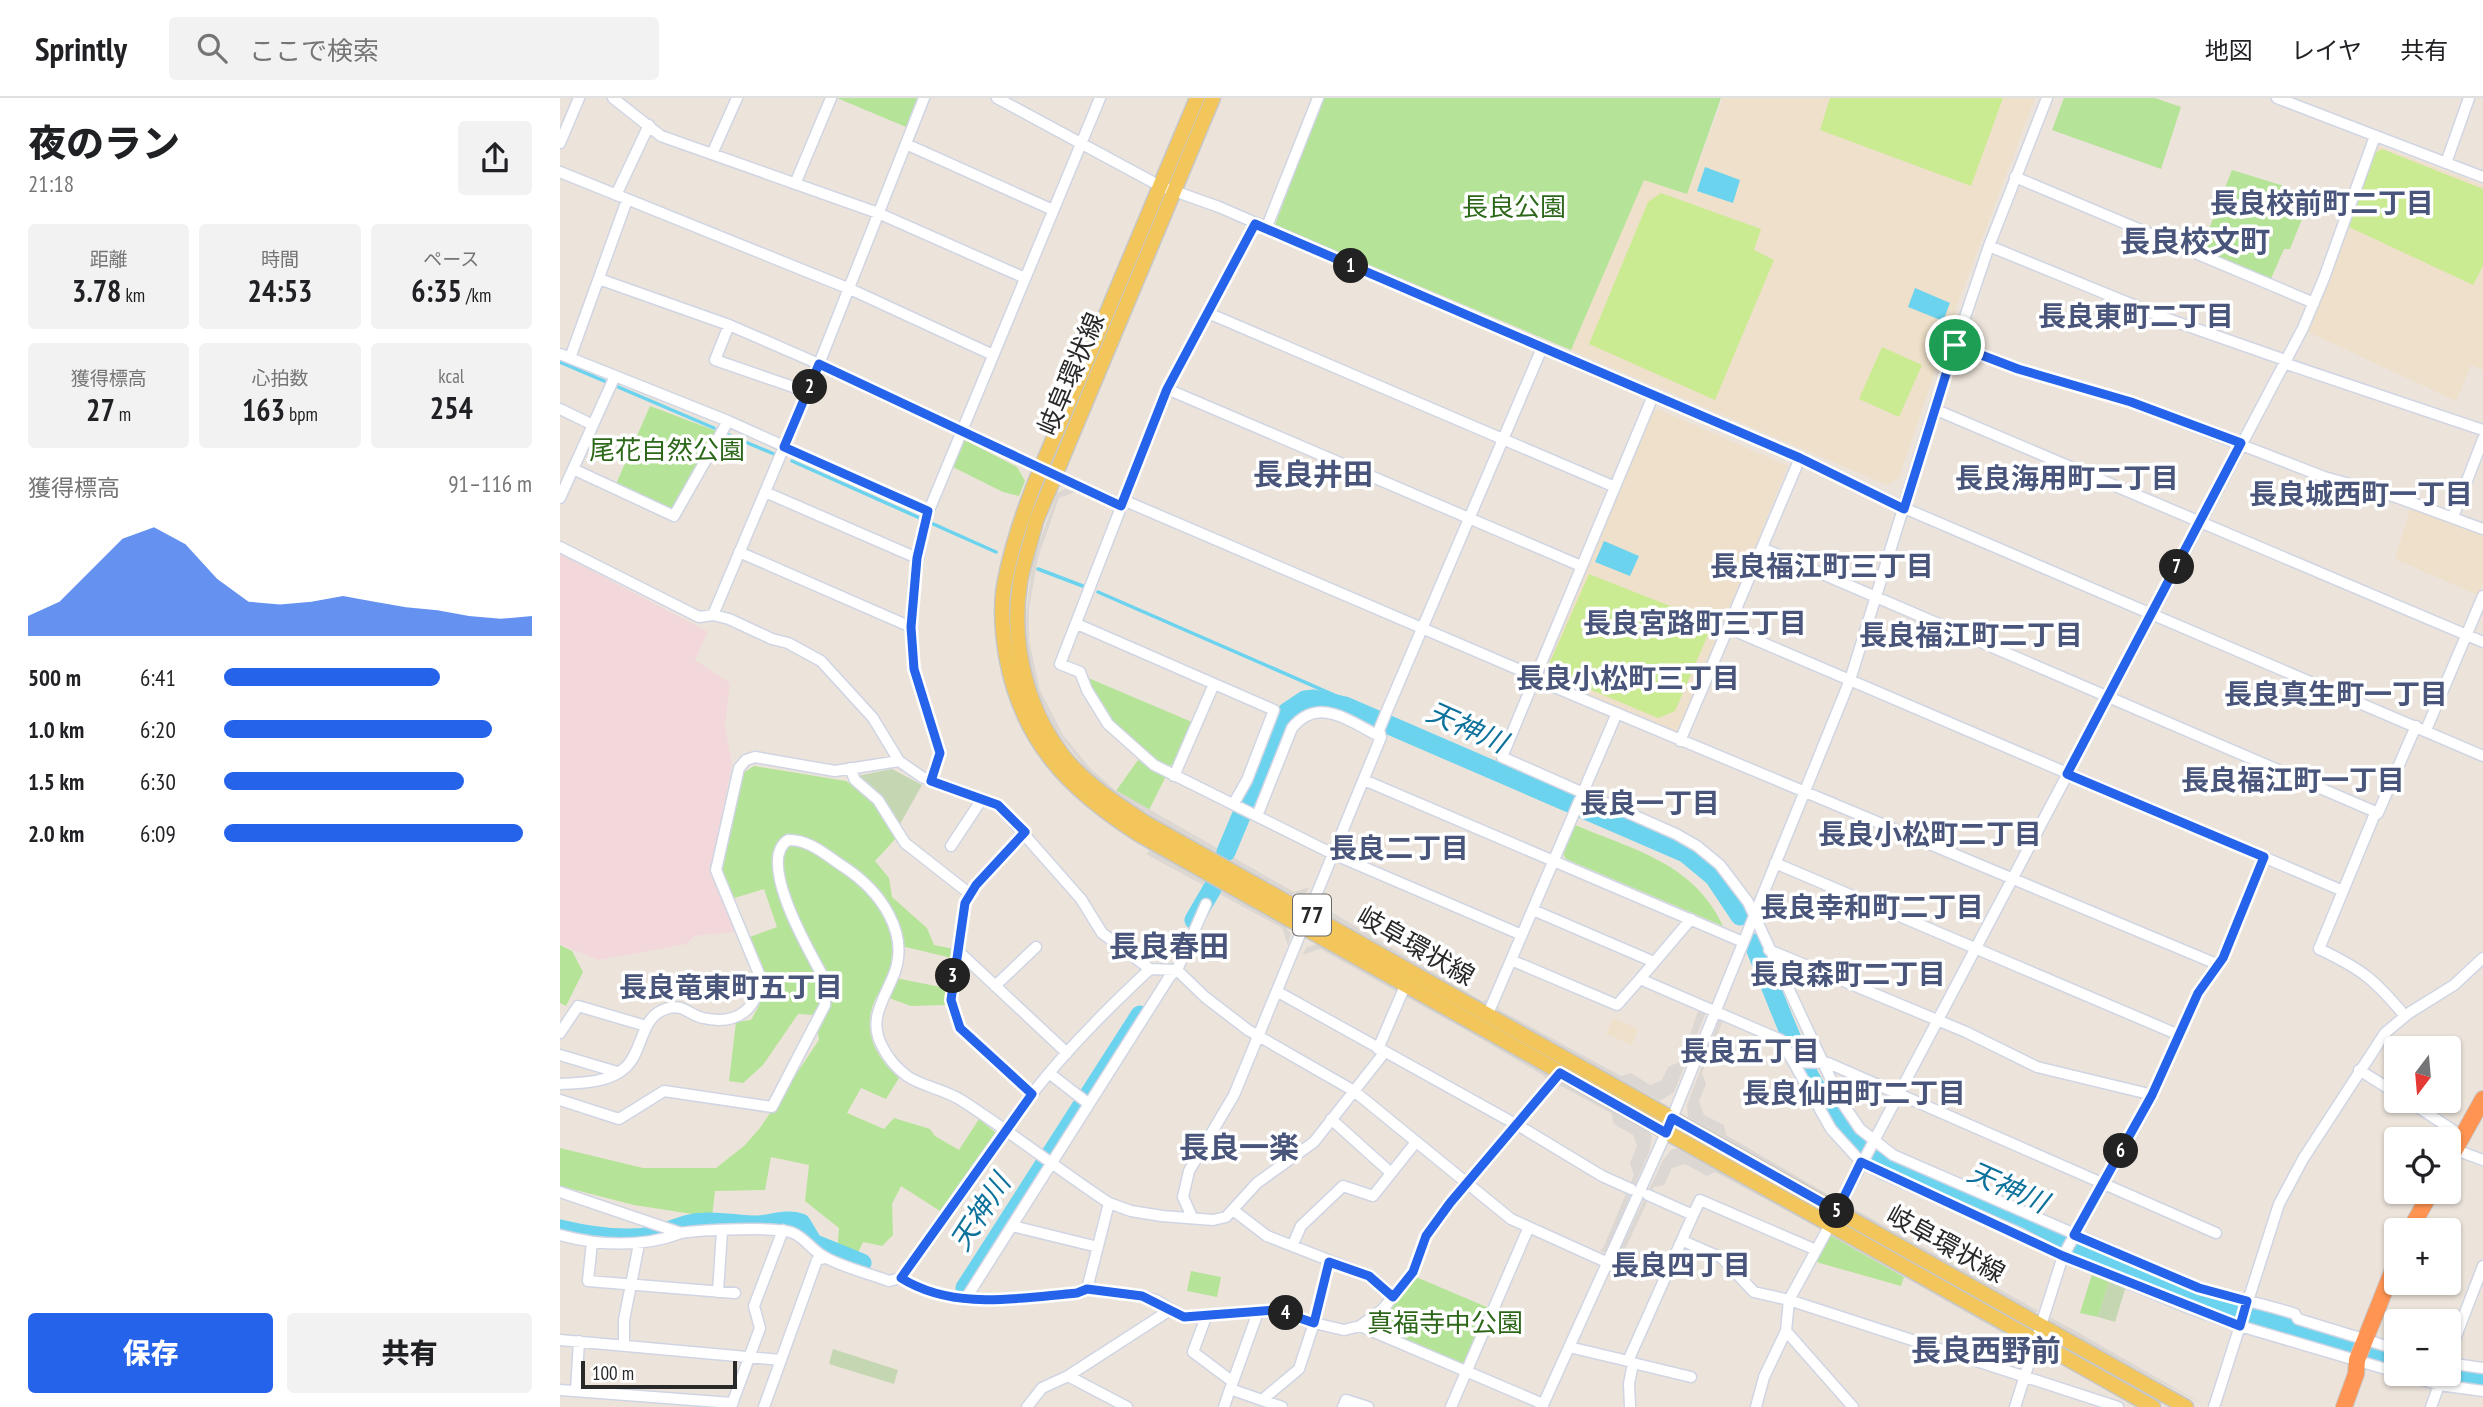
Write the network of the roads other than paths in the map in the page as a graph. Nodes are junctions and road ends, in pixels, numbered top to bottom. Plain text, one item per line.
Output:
1 (579, 98) edge
2 (613, 98) edge
3 (737, 98) edge
4 (831, 98) edge
5 (924, 98) edge
6 (997, 98) edge
7 (1100, 98) edge
8 (1197, 98) edge
9 (1213, 98) edge
10 (1318, 98) edge
11 (2047, 98) edge
12 (2277, 98) edge
13 (2469, 98) edge
14 (649, 125) junction
15 (2375, 136) junction
16 (1081, 142) junction
17 (560, 143) edge
18 (906, 144) junction
19 (712, 154) junction
20 (2446, 163) junction
21 (560, 172) edge
22 (2015, 177) junction
23 (2483, 177) edge
24 (795, 184) junction
25 (1167, 188) junction
26 (616, 195) junction
27 (628, 200) junction
28 (1053, 210) junction
29 (878, 213) junction
30 (1260, 226) junction
31 (1989, 246) junction
32 (1024, 278) junction
33 (599, 279) junction
34 (849, 289) junction
35 (2314, 303) junction
36 (1208, 313) junction
37 (729, 325) junction
38 (1955, 345) junction
39 (1542, 348) junction
40 (993, 355) junction
41 (565, 356) edge
42 (2284, 362) junction
43 (819, 364) junction
44 (613, 383) junction
45 (1167, 389) junction
46 (808, 392) junction
47 (1653, 396) junction
48 (560, 409) edge
49 (1934, 409) junction
50 (728, 421) junction
51 (593, 425) junction
52 (2483, 430) edge
53 (961, 431) junction
54 (1503, 438) junction
55 (2483, 439) edge
56 (2241, 443) junction
57 (784, 447) junction
58 (1800, 458) junction
59 (1042, 468) junction
60 (573, 469) junction
61 (1055, 475) junction
62 (1615, 487) junction
63 (561, 491) edge
64 (765, 492) junction
65 (1122, 503) junction
66 (1904, 509) junction
67 (928, 511) junction
68 (2453, 517) junction
69 (1469, 518) junction
70 (2201, 523) junction
71 (2483, 528) edge
72 (560, 547) edge
73 (1762, 548) junction
74 (739, 552) junction
75 (917, 558) junction
76 (1581, 566) junction
77 (2483, 596) edge
78 (1877, 597) junction
79 (2152, 614) junction
80 (713, 615) junction
81 (1077, 624) junction
82 (911, 627) junction
83 (1422, 628) junction
84 (1728, 628) junction
85 (2466, 635) junction
86 (2483, 642) edge
87 (1535, 677) junction
88 (1850, 681) junction
89 (1214, 684) junction
90 (2106, 697) junction
91 (1616, 713) junction
92 (2421, 728) junction
93 (1380, 733) junction
94 (1680, 741) junction
95 (2483, 756) edge
96 (899, 761) junction
97 (850, 768) junction
98 (2067, 774) junction
99 (1174, 776) junction
100 (1364, 780) junction
101 (931, 781) junction
102 (1804, 792) junction
103 (1583, 795) junction
104 (982, 799) junction
105 (1236, 805) junction
106 (2378, 813) junction
107 (1254, 814) junction
108 (1025, 832) junction
109 (951, 846) dead end
110 (1334, 854) junction
111 (2264, 857) junction
112 (1554, 861) junction
113 (1775, 863) junction
114 (2012, 879) junction
115 (2343, 891) junction
116 (970, 894) junction
117 (1206, 904) dead end
118 (1533, 910) junction
119 (1310, 913) junction
120 (1753, 918) junction
121 (1691, 919) junction
122 (1304, 928) junction
123 (1522, 935) junction
124 (1743, 941) junction
125 (1036, 947) dead end
126 (1975, 949) junction
127 (957, 950) junction
128 (1769, 950) junction
129 (2483, 958) edge
130 (1511, 960) junction
131 (1654, 962) junction
132 (2219, 965) junction
133 (1150, 969) junction
134 (1177, 970) junction
135 (1640, 979) junction
136 (995, 986) junction
137 (1405, 986) junction
138 (1278, 992) junction
139 (1714, 1010) junction
140 (1487, 1016) junction
141 (2405, 1016) junction
142 (1937, 1020) junction
143 (646, 1026) junction
144 (560, 1033) edge
145 (2179, 1035) junction
146 (1259, 1037) junction
147 (1381, 1051) junction
148 (1067, 1053) junction
149 (560, 1055) edge
150 (1797, 1061) junction
151 (1821, 1062) junction
152 (2359, 1070) junction
153 (617, 1072) junction
154 (1049, 1073) junction
155 (1560, 1073) junction
156 (560, 1084) edge
157 (2384, 1086) edge
158 (1354, 1091) junction
159 (1032, 1094) junction
160 (1899, 1094) junction
161 (2152, 1095) junction
162 (2483, 1099) edge
163 (560, 1100) edge
164 (1085, 1101) junction
165 (2421, 1113) edge
166 (1672, 1118) junction
167 (1331, 1119) junction
168 (1516, 1126) junction
169 (2434, 1127) edge
170 (1005, 1130) junction
171 (1666, 1133) junction
172 (2461, 1141) edge
173 (1416, 1142) junction
174 (1872, 1142) junction
175 (2461, 1152) edge
176 (1862, 1160) junction
177 (2483, 1160) edge
178 (1047, 1162) junction
179 (1391, 1173) junction
180 (1466, 1183) junction
181 (2103, 1184) junction
182 (1631, 1189) dead end
183 (560, 1192) edge
184 (1648, 1195) dead end
185 (1109, 1203) junction
186 (1233, 1210) junction
187 (1693, 1216) junction
188 (1192, 1217) junction
189 (1834, 1217) junction
190 (1012, 1226) junction
191 (1528, 1228) junction
192 (675, 1230) junction
193 (783, 1230) junction
194 (722, 1231) junction
195 (2216, 1233) dead end
196 (560, 1235) edge
197 (2073, 1236) junction
198 (1683, 1241) junction
199 (592, 1242) junction
200 (639, 1244) junction
201 (1293, 1244) junction
202 (1098, 1247) junction
203 (1816, 1250) junction
204 (2063, 1256) junction
205 (825, 1258) junction
206 (1329, 1262) junction
207 (1606, 1262) junction
208 (2483, 1266) edge
209 (901, 1278) junction
210 (631, 1286) junction
211 (1087, 1289) junction
212 (718, 1292) junction
213 (2384, 1292) edge
214 (735, 1293) dead end
215 (1393, 1297) junction
216 (965, 1300) junction
217 (1789, 1300) junction
218 (2247, 1303) junction
219 (1170, 1310) junction
220 (1258, 1312) junction
221 (1206, 1317) junction
222 (1314, 1323) junction
223 (2461, 1323) edge
224 (2041, 1325) junction
225 (1360, 1326) junction
226 (2240, 1326) junction
227 (1786, 1331) junction
228 (560, 1340) edge
229 (579, 1341) junction
230 (2036, 1341) junction
231 (624, 1346) junction
232 (1569, 1347) junction
233 (2384, 1350) edge
234 (2360, 1353) junction
235 (749, 1357) junction
236 (781, 1360) junction
237 (1630, 1362) junction
238 (2461, 1365) edge
239 (2384, 1366) edge
240 (2483, 1368) edge
241 (1467, 1372) junction
242 (1068, 1376) junction
243 (1691, 1377) dead end
244 (2025, 1377) junction
245 (1232, 1385) junction
246 (2439, 1386) edge
247 (2461, 1386) edge
248 (560, 1390) edge
249 (576, 1391) junction
250 (2483, 1391) edge
251 (1262, 1400) junction
252 (731, 1405) edge
253 (1543, 1406) edge
254 (2148, 1406) edge
255 (764, 1407) edge
256 (1027, 1407) edge
257 (1127, 1407) edge
258 (1224, 1407) edge
259 (1282, 1407) edge
260 (1343, 1407) edge
261 (1368, 1407) edge
262 (1451, 1407) edge
263 (1630, 1407) edge
264 (1756, 1407) edge
265 (1853, 1407) edge
266 (2015, 1407) edge
267 (2118, 1407) edge
268 (2186, 1407) edge
269 (2214, 1407) edge
270 (2334, 1407) edge
271 (2344, 1407) edge
272 (2431, 1407) edge

1 - 17 street
2 - 14 street
3 - 19 street
4 - 24 street
5 - 18 street
6 - 16 street
7 - 16 street
8 - 25 main road, 岐阜環状線 / 77
9 - 25 main road, 岐阜環状線 / 77
10 - 30 street
11 - 22 street
12 - 15 street
13 - 20 street
14 - 19 street
14 - 26 street
15 - 20 street
15 - 35 street
16 - 25 street
16 - 28 street
18 - 28 street
18 - 29 street
19 - 24 street
20 - 23 street
21 - 26 street
22 - 31 street
22 - 35 street
24 - 29 street
25 - 30 street
25 - 59 main road, 岐阜環状線 / 77
25 - 61 main road, 岐阜環状線 / 77
26 - 27 street
27 - 33 street
27 - 34 street
28 - 32 street
29 - 32 street
29 - 34 street
30 - 36 street
30 - 39 street
31 - 38 street
31 - 42 street
32 - 40 street
33 - 37 street
33 - 41 street
34 - 40 street
34 - 43 street
35 - 42 street
36 - 45 street
36 - 54 street
37 - 43 street
37 - 46 street
38 - 49 street
38 - 56 street
39 - 47 street
39 - 54 street
40 - 53 street
41 - 44 street
42 - 52 street
42 - 56 street
43 - 46 street
43 - 53 street
44 - 50 street
44 - 51 street
45 - 65 street
45 - 69 street
46 - 57 street
47 - 58 street
47 - 62 street
48 - 51 street
49 - 66 street
49 - 70 street
50 - 57 street
50 - 60 street
51 - 60 street
53 - 59 street
53 - 67 street
54 - 62 street
54 - 69 street
55 - 68 street
56 - 68 street
56 - 70 street
57 - 64 street
57 - 67 street
58 - 66 street
58 - 73 street
59 - 61 street
59 - 122 main road, 岐阜環状線 / 77
60 - 63 street
61 - 65 street
61 - 119 main road, 岐阜環状線 / 77
62 - 76 street
64 - 74 street
64 - 75 street
65 - 81 street
65 - 83 street
66 - 78 street
66 - 79 street
67 - 75 street
68 - 71 street
69 - 76 street
69 - 83 street
70 - 79 street
70 - 85 street
72 - 80 street
73 - 78 street
73 - 84 street
74 - 80 street
74 - 82 street
75 - 82 street
76 - 87 street
77 - 85 street
78 - 88 street
78 - 90 street
79 - 90 street
79 - 92 street
80 - 96 street
81 - 89 street
81 - 99 street
82 - 101 street
83 - 87 street
83 - 93 street
84 - 88 street
84 - 94 street
85 - 86 street
85 - 92 street
87 - 91 street
87 - 103 street
88 - 98 street
88 - 102 street
89 - 99 street
89 - 105 street
90 - 98 street
90 - 106 street
91 - 94 street
91 - 103 street
92 - 95 street
92 - 106 street
93 - 100 street
93 - 107 street
94 - 102 street
96 - 97 street
96 - 101 street
97 - 116 street
97 - 143 street
98 - 111 street
98 - 114 street
99 - 105 street
100 - 110 street
100 - 112 street
101 - 104 street
102 - 113 street
102 - 114 street
103 - 112 street
103 - 120 street
104 - 108 street
104 - 109 street
105 - 107 street
106 - 115 street
107 - 110 street
108 - 116 street
108 - 133 street
110 - 119 street
110 - 123 street
111 - 115 street
111 - 132 street
112 - 118 street
112 - 121 street
113 - 120 street
113 - 126 street
114 - 126 street
114 - 132 street
115 - 141 street
116 - 127 street
117 - 134 street
118 - 123 street
118 - 131 street
119 - 122 street
119 - 140 main road, 岐阜環状線 / 77
120 - 124 street
120 - 128 street
121 - 124 street
121 - 131 street
122 - 137 main road, 岐阜環状線 / 77
122 - 138 street
123 - 130 street
124 - 139 street
125 - 136 street
126 - 142 street
126 - 145 street
127 - 136 street
127 - 159 street
128 - 142 street
128 - 151 street
129 - 141 street
130 - 135 street
130 - 140 street
131 - 135 street
132 - 145 street
133 - 134 street
133 - 148 street
134 - 146 street
134 - 164 street
135 - 139 street
136 - 148 street
137 - 147 street
137 - 155 main road, 岐阜環状線 / 77
138 - 146 street
138 - 147 street
139 - 150 street
139 - 166 street
140 - 166 main road, 岐阜環状線 / 77
141 - 152 street
142 - 160 street
142 - 161 street
143 - 144 street
143 - 153 street
145 - 161 street
146 - 158 street
146 - 188 street
147 - 158 street
147 - 168 street
148 - 154 street
149 - 153 street
150 - 151 street
150 - 176 street
151 - 160 street
151 - 174 street
152 - 157 street
152 - 218 street
153 - 156 street
154 - 159 street
154 - 164 street
155 - 168 street
155 - 171 main road, 岐阜環状線 / 77
158 - 167 street
158 - 173 street
159 - 170 street
160 - 174 street
160 - 181 street
161 - 181 street
162 - 172 highway
163 - 170 street
164 - 178 street
165 - 169 street
166 - 171 street
166 - 189 main road, 岐阜環状線 / 77
167 - 179 street
167 - 186 street
168 - 180 street
168 - 182 street
170 - 178 street
170 - 209 street
171 - 189 main road, 岐阜環状線 / 77
171 - 207 street
173 - 179 street
173 - 180 street
174 - 176 street
174 - 197 street
175 - 177 street
176 - 189 street
176 - 204 street
178 - 185 street
178 - 190 street
179 - 201 street
180 - 191 street
180 - 215 street
181 - 195 street
181 - 197 street
183 - 192 street
184 - 187 street
185 - 188 street
185 - 202 street
186 - 188 street
186 - 201 street
187 - 198 street
187 - 203 street
189 - 203 street
189 - 224 main road, 岐阜環状線 / 77
189 - 230 main road, 岐阜環状線 / 77
190 - 202 street
190 - 216 street
191 - 207 street
191 - 241 street
192 - 194 street
192 - 200 street
193 - 194 street
193 - 205 street
193 - 235 street
194 - 212 street
196 - 199 street
197 - 204 street
197 - 218 street
198 - 217 street
198 - 237 street
199 - 200 street
199 - 210 street
200 - 210 street
201 - 206 street
202 - 211 street
203 - 217 street
204 - 224 street
204 - 226 street
205 - 209 street
205 - 236 street
206 - 215 street
206 - 222 street
207 - 232 street
208 - 223 street
209 - 216 street
210 - 212 street
210 - 231 street
211 - 216 street
211 - 219 street
212 - 214 street
213 - 234 highway
215 - 225 street
217 - 227 street
217 - 244 street
218 - 226 street
218 - 234 street
219 - 221 street
219 - 242 street
220 - 221 street
220 - 222 street
220 - 245 street
221 - 245 street
222 - 225 street
222 - 251 street
224 - 230 street
224 - 268 main road, 岐阜環状線 / 77
225 - 241 street
226 - 234 street
226 - 269 street
227 - 264 street
227 - 265 street
228 - 229 street
229 - 231 street
229 - 249 street
230 - 244 street
230 - 254 main road, 岐阜環状線 / 77
231 - 235 street
232 - 237 street
232 - 253 street
233 - 234 street
234 - 239 street
234 - 270 highway
234 - 271 highway
235 - 236 street
235 - 252 street
236 - 255 street
237 - 243 street
237 - 263 street
238 - 240 street
241 - 253 street
241 - 262 street
242 - 256 street
242 - 257 street
244 - 266 street
244 - 267 street
245 - 251 street
245 - 258 street
246 - 272 street
247 - 250 street
248 - 249 street
249 - 252 street
251 - 259 street
260 - 261 street

